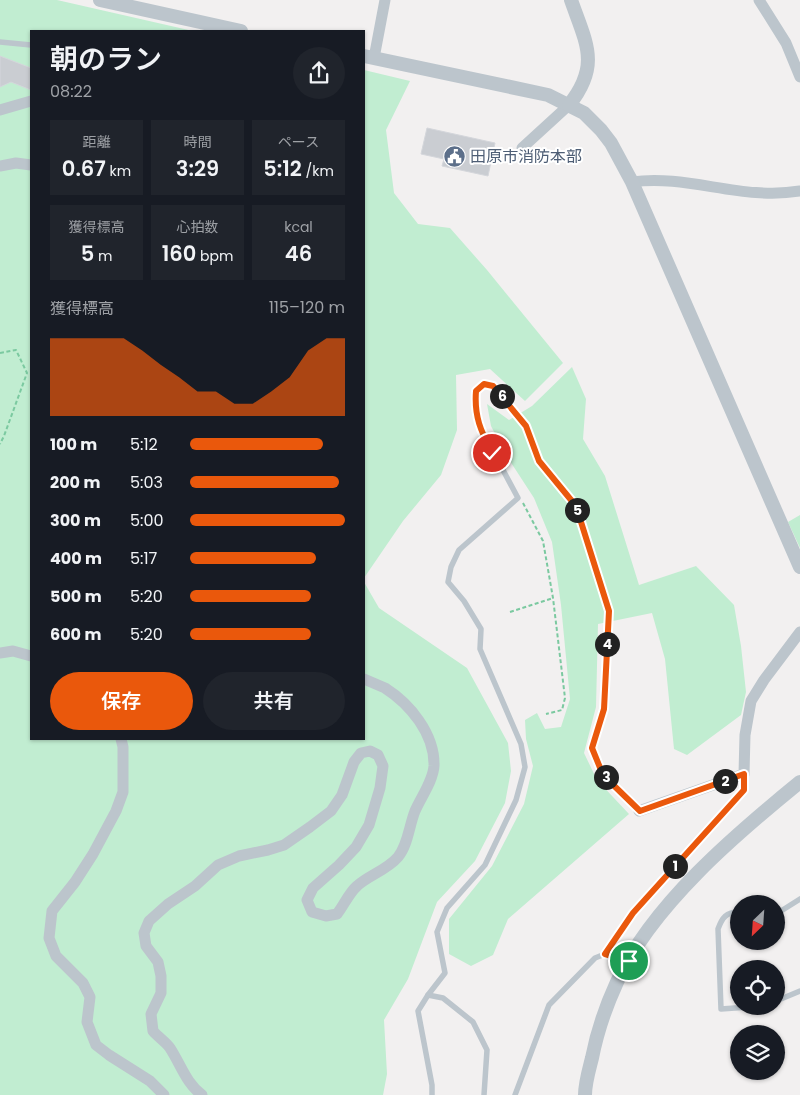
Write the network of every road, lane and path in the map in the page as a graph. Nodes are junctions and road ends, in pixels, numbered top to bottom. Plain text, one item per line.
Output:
1 (100, 0) edge
2 (385, 0) edge
3 (571, 0) edge
4 (759, 0) edge
5 (236, 30) edge
6 (0, 42) edge
7 (30, 45) edge
8 (369, 57) edge
9 (800, 77) edge
10 (30, 101) edge
11 (569, 104) junction
12 (0, 110) edge
13 (522, 148) dead end
14 (30, 165) edge
15 (0, 166) edge
16 (632, 182) junction
17 (800, 191) edge
18 (0, 353) edge
19 (0, 444) edge
20 (518, 498) junction
21 (800, 567) edge
22 (553, 598) junction
23 (510, 612) dead end
24 (800, 632) edge
25 (0, 653) edge
26 (30, 656) edge
27 (365, 679) edge
28 (546, 714) dead end
29 (121, 740) edge
30 (744, 774) junction
31 (800, 782) edge
32 (640, 811) joint
33 (800, 899) edge
34 (785, 908) edge
35 (730, 912) edge
36 (605, 954) junction
37 (629, 961) junction
38 (800, 992) edge
39 (428, 995) junction
40 (785, 998) edge
41 (730, 1008) edge
42 (164, 1095) edge
43 (202, 1095) edge
44 (432, 1095) edge
45 (484, 1095) edge
46 (515, 1095) edge
47 (585, 1095) edge

1 - 5 street
2 - 8 street
3 - 11 street
4 - 9 street
6 - 7 lane
8 - 11 street
10 - 12 street
11 - 13 street
11 - 16 street
14 - 15 street
16 - 17 street
16 - 21 street
18 - 19 path
20 - 22 path
20 - 32 lane
20 - 39 lane
22 - 23 path
22 - 28 path
24 - 30 street
25 - 26 street
27 - 43 street
29 - 42 street
30 - 32 street
30 - 36 lane
31 - 37 street
33 - 34 lane
35 - 41 lane
36 - 37 lane
36 - 46 lane
37 - 47 street
38 - 40 lane
39 - 44 lane
39 - 45 lane

